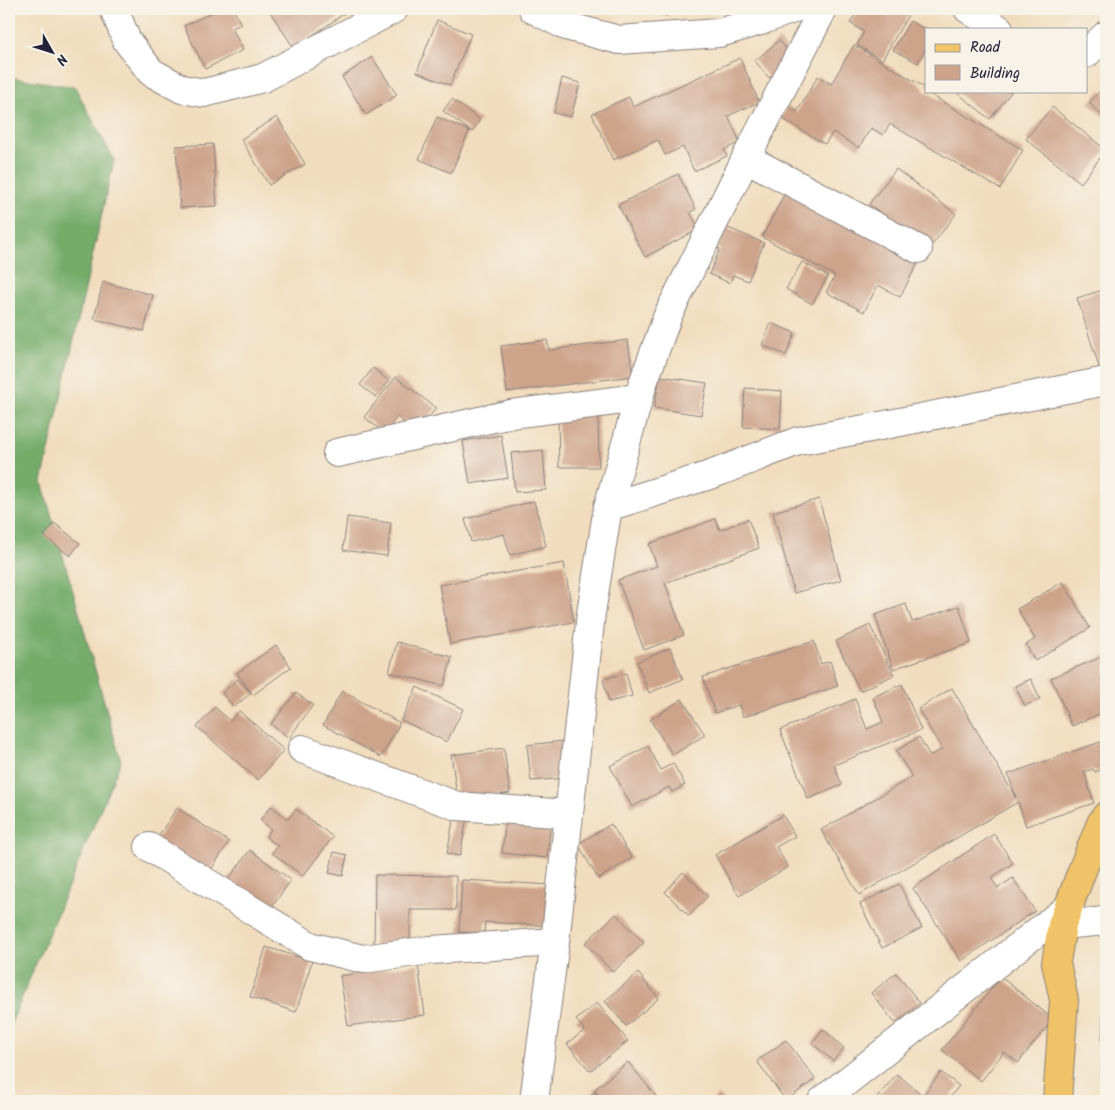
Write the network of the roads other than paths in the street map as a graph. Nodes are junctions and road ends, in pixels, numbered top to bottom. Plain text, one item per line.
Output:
1 (114, 9) edge
2 (394, 9) edge
3 (533, 9) edge
4 (793, 9) edge
5 (823, 9) edge
6 (968, 9) edge
7 (996, 28) edge
8 (1106, 35) edge
9 (1088, 52) edge
10 (746, 158) junction
11 (918, 249) dead end
12 (1106, 381) edge
13 (639, 398) junction
14 (337, 453) dead end
15 (608, 507) junction
16 (302, 749) dead end
17 (568, 814) junction
18 (1106, 816) edge
19 (149, 847) dead end
20 (1066, 916) junction
21 (1106, 921) edge
22 (555, 942) junction
23 (534, 1101) edge
24 (822, 1101) edge
25 (1058, 1101) edge

1 - 2 street
3 - 4 street
5 - 10 street
6 - 7 street
8 - 9 street
10 - 11 street
10 - 13 street
12 - 15 street
13 - 14 street
13 - 15 street
15 - 17 street
16 - 17 street
17 - 22 street
18 - 20 main road
19 - 22 street
20 - 21 street
20 - 24 street
20 - 25 main road
22 - 23 street

